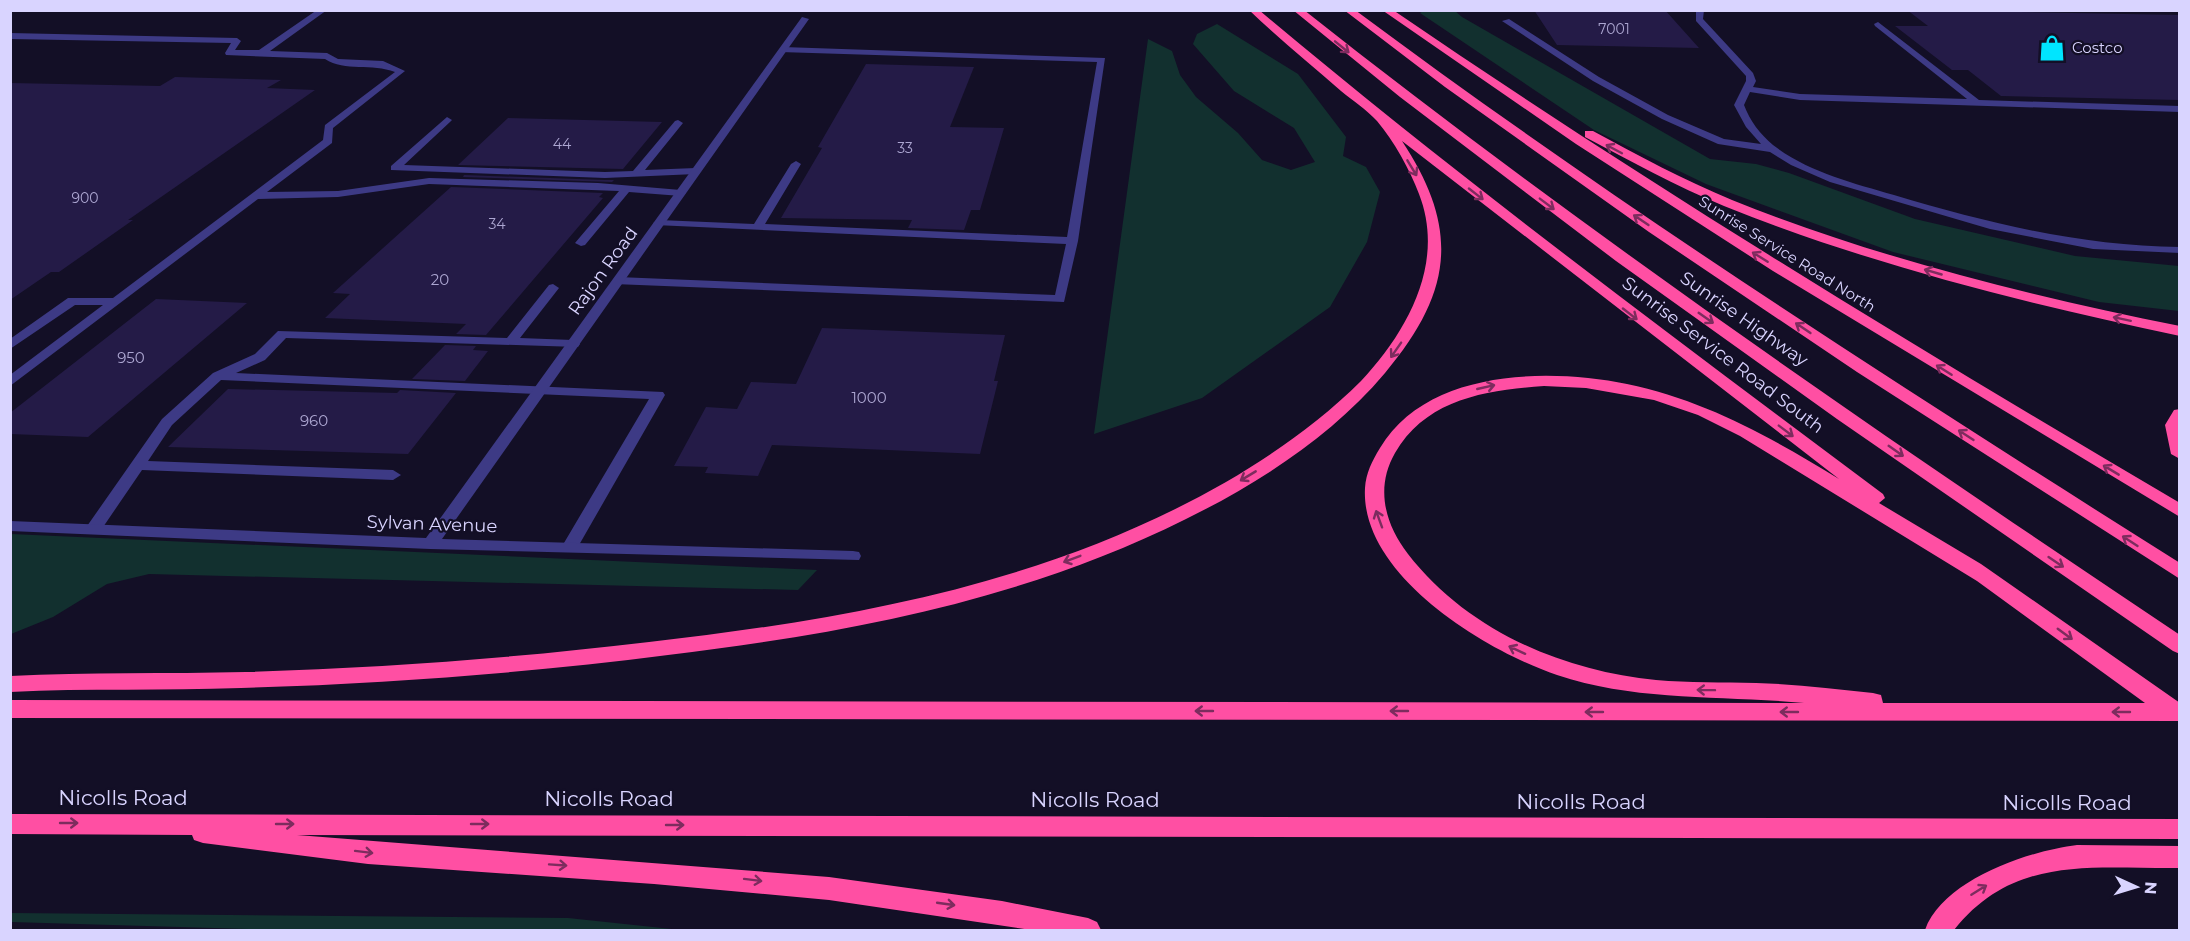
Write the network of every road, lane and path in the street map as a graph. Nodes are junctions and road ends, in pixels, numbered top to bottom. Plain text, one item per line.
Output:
1 (323, 10) edge
2 (1253, 10) edge
3 (1297, 10) edge
4 (1348, 10) edge
5 (1386, 10) edge
6 (1700, 10) edge
7 (805, 19) dead end
8 (1506, 21) dead end
9 (1878, 24) dead end
10 (1422, 35) junction
11 (10, 36) edge
12 (783, 50) junction
13 (261, 53) junction
14 (1747, 89) junction
15 (1978, 104) junction
16 (2180, 109) edge
17 (1381, 118) junction
18 (447, 120) dead end
19 (678, 123) dead end
20 (1773, 149) junction
21 (796, 164) dead end
22 (696, 171) junction
23 (637, 173) junction
24 (626, 189) junction
25 (681, 193) junction
26 (256, 196) junction
27 (659, 223) junction
28 (758, 227) junction
29 (1072, 241) junction
30 (581, 243) dead end
31 (2180, 250) edge
32 (618, 281) junction
33 (553, 288) dead end
34 (116, 302) junction
35 (2180, 331) edge
36 (510, 342) junction
37 (573, 344) junction
38 (10, 345) edge
39 (218, 376) junction
40 (10, 382) edge
41 (541, 388) junction
42 (2180, 414) edge
43 (2180, 454) edge
44 (137, 465) junction
45 (393, 475) dead end
46 (2180, 511) edge
47 (10, 526) edge
48 (93, 529) junction
49 (430, 544) junction
50 (568, 548) junction
51 (853, 556) dead end
52 (2180, 572) edge
53 (1983, 576) junction
54 (2180, 646) edge
55 (10, 684) edge
56 (10, 709) edge
57 (1995, 712) junction
58 (2180, 714) edge
59 (118, 823) junction
60 (10, 824) edge
61 (2180, 829) edge
62 (2173, 857) edge
63 (1088, 930) edge
64 (1938, 930) edge

1 - 13 street
2 - 17 highway, Sunrise Service Road South
3 -> 54 highway, Sunrise Highway
52 -> 4 highway, Sunrise Highway
5 - 10 highway, Sunrise Service Road North
6 - 14 street
7 - 12 street, Rajon Road
8 - 20 street
9 - 15 street
35 -> 10 highway
46 -> 10 highway, Sunrise Service Road North
11 - 13 street
12 - 22 street, Rajon Road
12 - 29 street
13 - 26 street
14 - 15 street
14 - 20 street
15 - 16 street
17 -> 53 highway, Sunrise Service Road South
17 -> 55 highway
18 - 23 street
19 - 23 street
20 - 31 street
21 - 28 street
22 - 23 street
22 - 25 street, Rajon Road
24 - 25 street
24 - 26 street
24 - 30 street
25 - 27 street, Rajon Road
26 - 34 street
27 - 28 street
27 - 32 street, Rajon Road
28 - 29 street
29 - 32 street
32 - 37 street, Rajon Road
33 - 36 street
34 - 38 street
34 - 40 street
36 - 37 street
36 - 39 street
37 - 41 street, Rajon Road
39 - 41 street
39 - 44 street
41 - 49 street, Rajon Road
41 - 50 street
42 - 43 highway
44 - 45 street
44 - 48 street
47 - 48 street, Sylvan Avenue
48 - 49 street, Sylvan Avenue
49 - 50 street, Sylvan Avenue
50 - 51 street, Sylvan Avenue
57 -> 53 highway
53 -> 58 highway, Sunrise Service Road South
57 -> 56 highway
58 -> 57 highway
60 -> 59 highway, Nicolls Road
59 -> 61 highway, Nicolls Road
59 -> 63 highway
64 -> 62 highway

